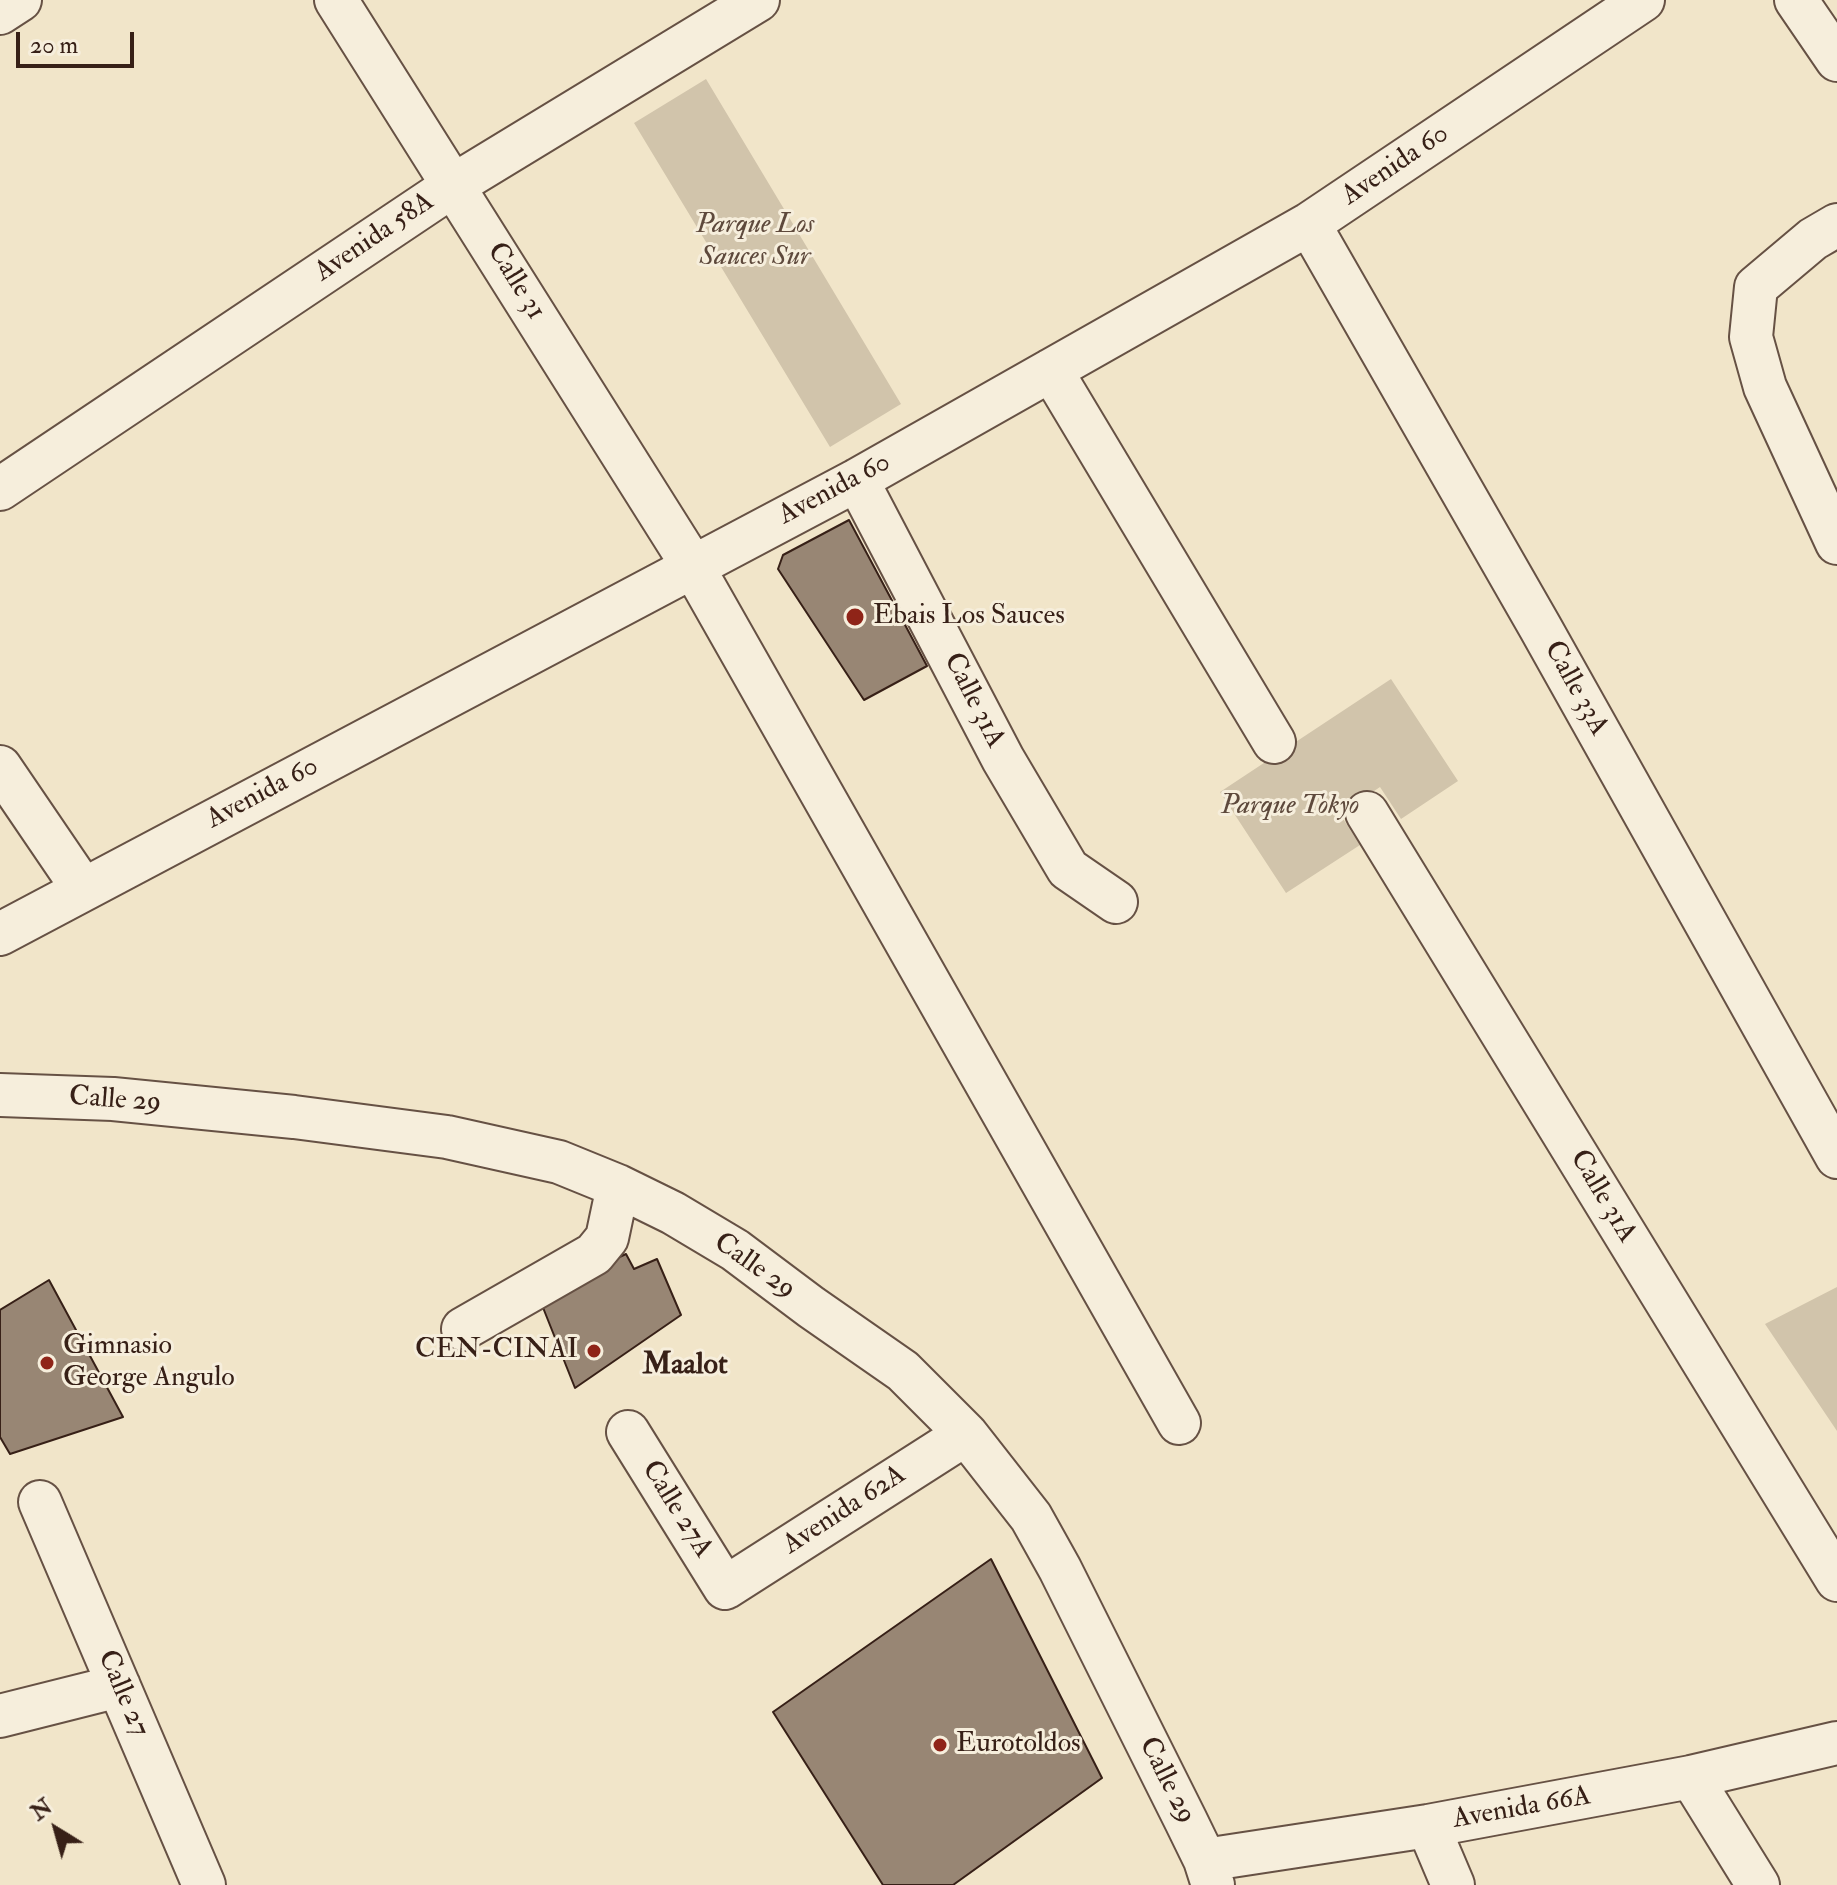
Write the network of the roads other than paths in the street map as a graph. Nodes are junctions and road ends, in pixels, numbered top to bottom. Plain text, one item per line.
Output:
1 (20, 0) edge
2 (336, 0) edge
3 (758, 0) edge
4 (1643, 0) edge
5 (1796, 0) edge
6 (0, 13) edge
7 (1837, 60) edge
8 (454, 185) junction
9 (1309, 224) junction
10 (1837, 225) edge
11 (1051, 370) junction
12 (857, 480) junction
13 (0, 489) edge
14 (1837, 543) edge
15 (692, 565) junction
16 (1274, 742) dead end
17 (0, 767) edge
18 (1367, 813) dead end
19 (83, 889) junction
20 (1116, 902) dead end
21 (0, 934) edge
22 (0, 1095) edge
23 (1837, 1157) edge
24 (618, 1186) junction
25 (463, 1329) dead end
26 (1179, 1423) dead end
27 (628, 1432) dead end
28 (966, 1434) junction
29 (40, 1502) dead end
30 (1837, 1580) edge
31 (725, 1588) joint
32 (119, 1686) junction
33 (0, 1716) edge
34 (1837, 1743) edge
35 (1691, 1777) junction
36 (1428, 1826) junction
37 (1209, 1873) edge
38 (204, 1885) edge
39 (1453, 1885) edge
40 (1758, 1885) edge

1 - 6 street
2 - 8 street, Calle 31
3 - 8 street, Avenida 58A
4 - 9 street, Avenida 60
5 - 7 street
8 - 13 street, Avenida 58A
8 - 15 street, Calle 31
9 - 11 street, Avenida 60
9 - 23 street, Calle 33A
10 - 14 street
11 - 12 street, Avenida 60
11 - 16 street
12 - 15 street, Avenida 60
12 - 20 street, Calle 31A
15 - 19 street, Avenida 60
15 - 26 street, Calle 31
17 - 19 street
18 - 30 street, Calle 31A
19 - 21 street, Avenida 60
22 - 24 street, Calle 29
24 - 25 street
24 - 28 street, Calle 29
27 - 31 street, Calle 27A
28 - 31 street, Avenida 62A
28 - 37 street, Calle 29
29 - 32 street, Calle 27
32 - 33 street
32 - 38 street, Calle 27
34 - 35 street, Avenida 66A
35 - 36 street, Avenida 66A
35 - 40 street
36 - 37 street, Avenida 66A
36 - 39 street

